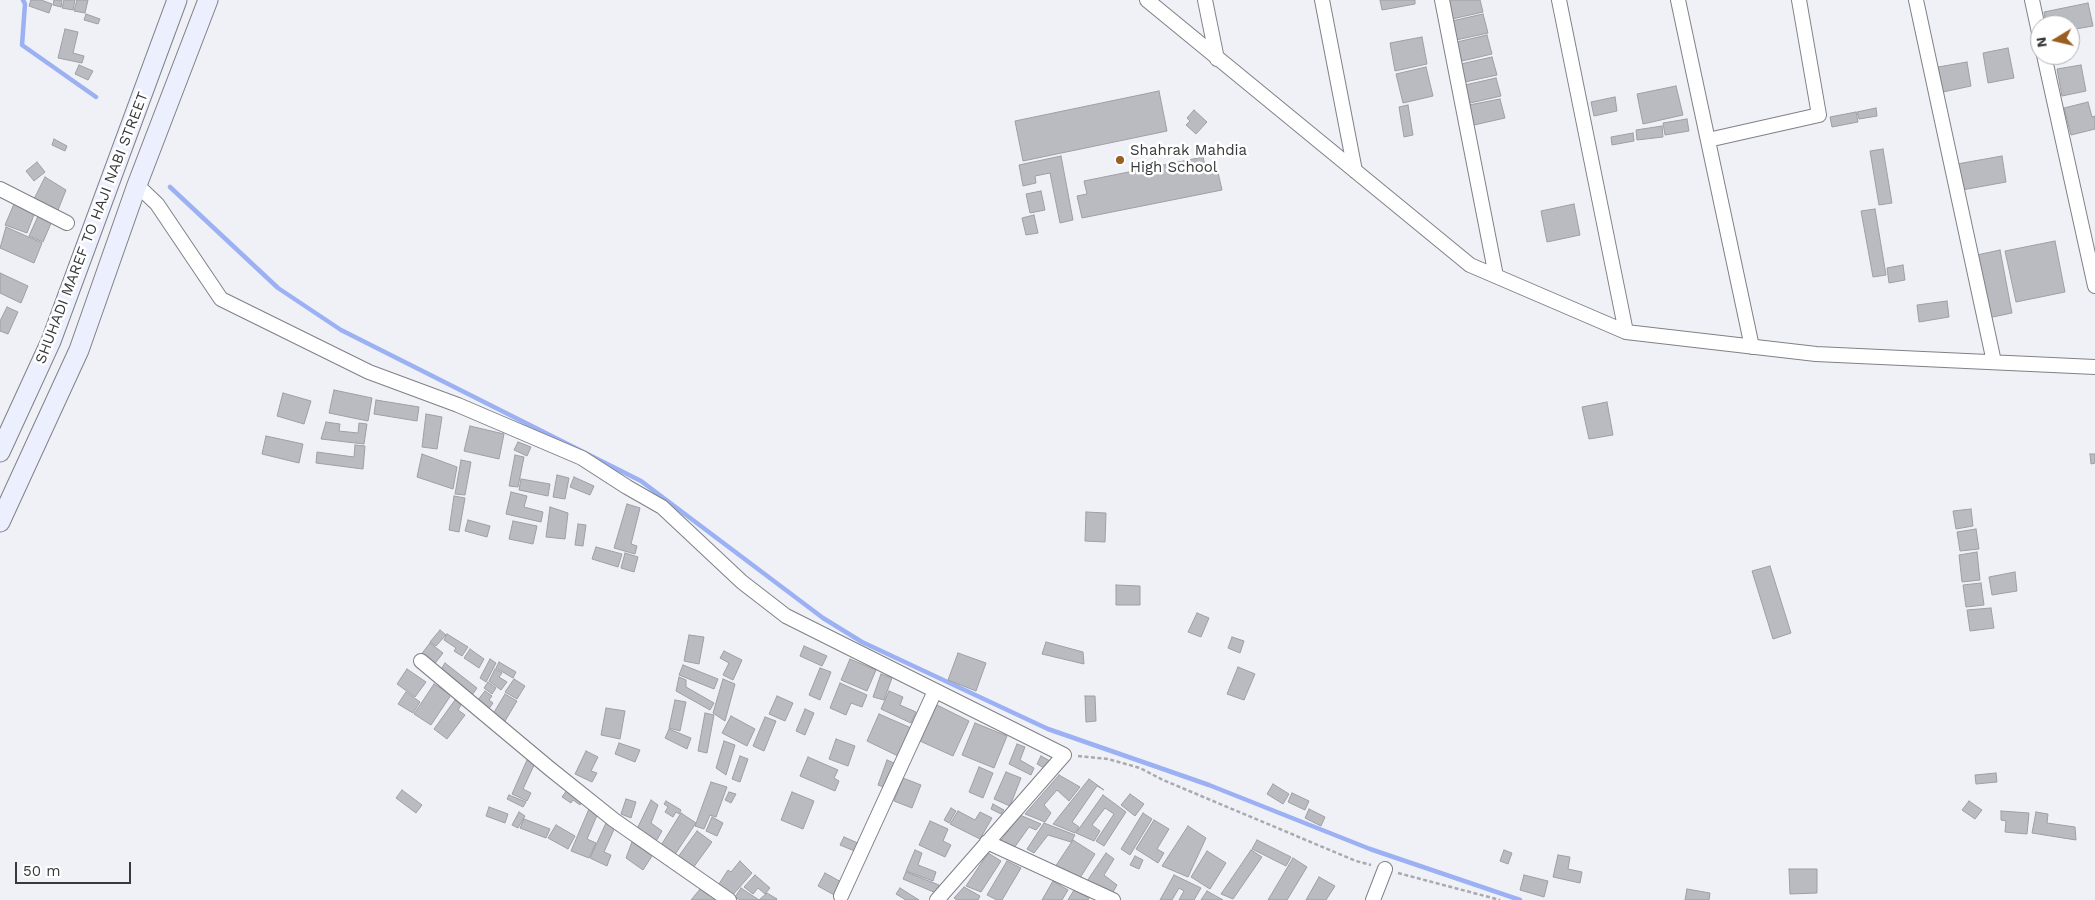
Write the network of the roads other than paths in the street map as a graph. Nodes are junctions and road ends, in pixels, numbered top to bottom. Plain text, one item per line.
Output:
1 (177, 0) edge
2 (208, 0) edge
3 (1146, 0) edge
4 (1205, 0) edge
5 (1322, 0) edge
6 (1442, 0) edge
7 (1558, 0) edge
8 (1678, 0) edge
9 (1799, 0) edge
10 (1916, 0) edge
11 (2032, 0) edge
12 (2035, 15) edge
13 (1217, 59) junction
14 (2046, 65) edge
15 (1708, 140) junction
16 (1355, 171) junction
17 (137, 185) junction
18 (0, 190) edge
19 (67, 223) dead end
20 (1496, 276) junction
21 (2095, 286) edge
22 (1626, 332) junction
23 (1752, 347) junction
24 (1994, 362) junction
25 (2095, 367) edge
26 (0, 452) edge
27 (0, 522) edge
28 (421, 661) dead end
29 (935, 691) junction
30 (987, 842) junction
31 (1385, 869) road end
32 (841, 896) dead end
33 (729, 900) edge
34 (937, 900) edge
35 (1113, 900) edge
36 (1373, 900) edge

1 - 26 main road, SHUHADI MAREF TO HAJI NABI STREET
2 - 17 main road
3 - 13 street
4 - 13 street
5 - 16 street
6 - 20 street
7 - 22 street
8 - 15 street
9 - 15 street
10 - 24 street
11 - 12 street
13 - 16 street
14 - 21 street
15 - 23 street
16 - 20 street
17 - 27 main road
17 - 29 street
18 - 19 street
20 - 22 street
22 - 23 street
23 - 24 street
24 - 25 street
28 - 33 street
29 - 30 street
29 - 32 street
30 - 34 street
30 - 35 street
31 - 36 street

